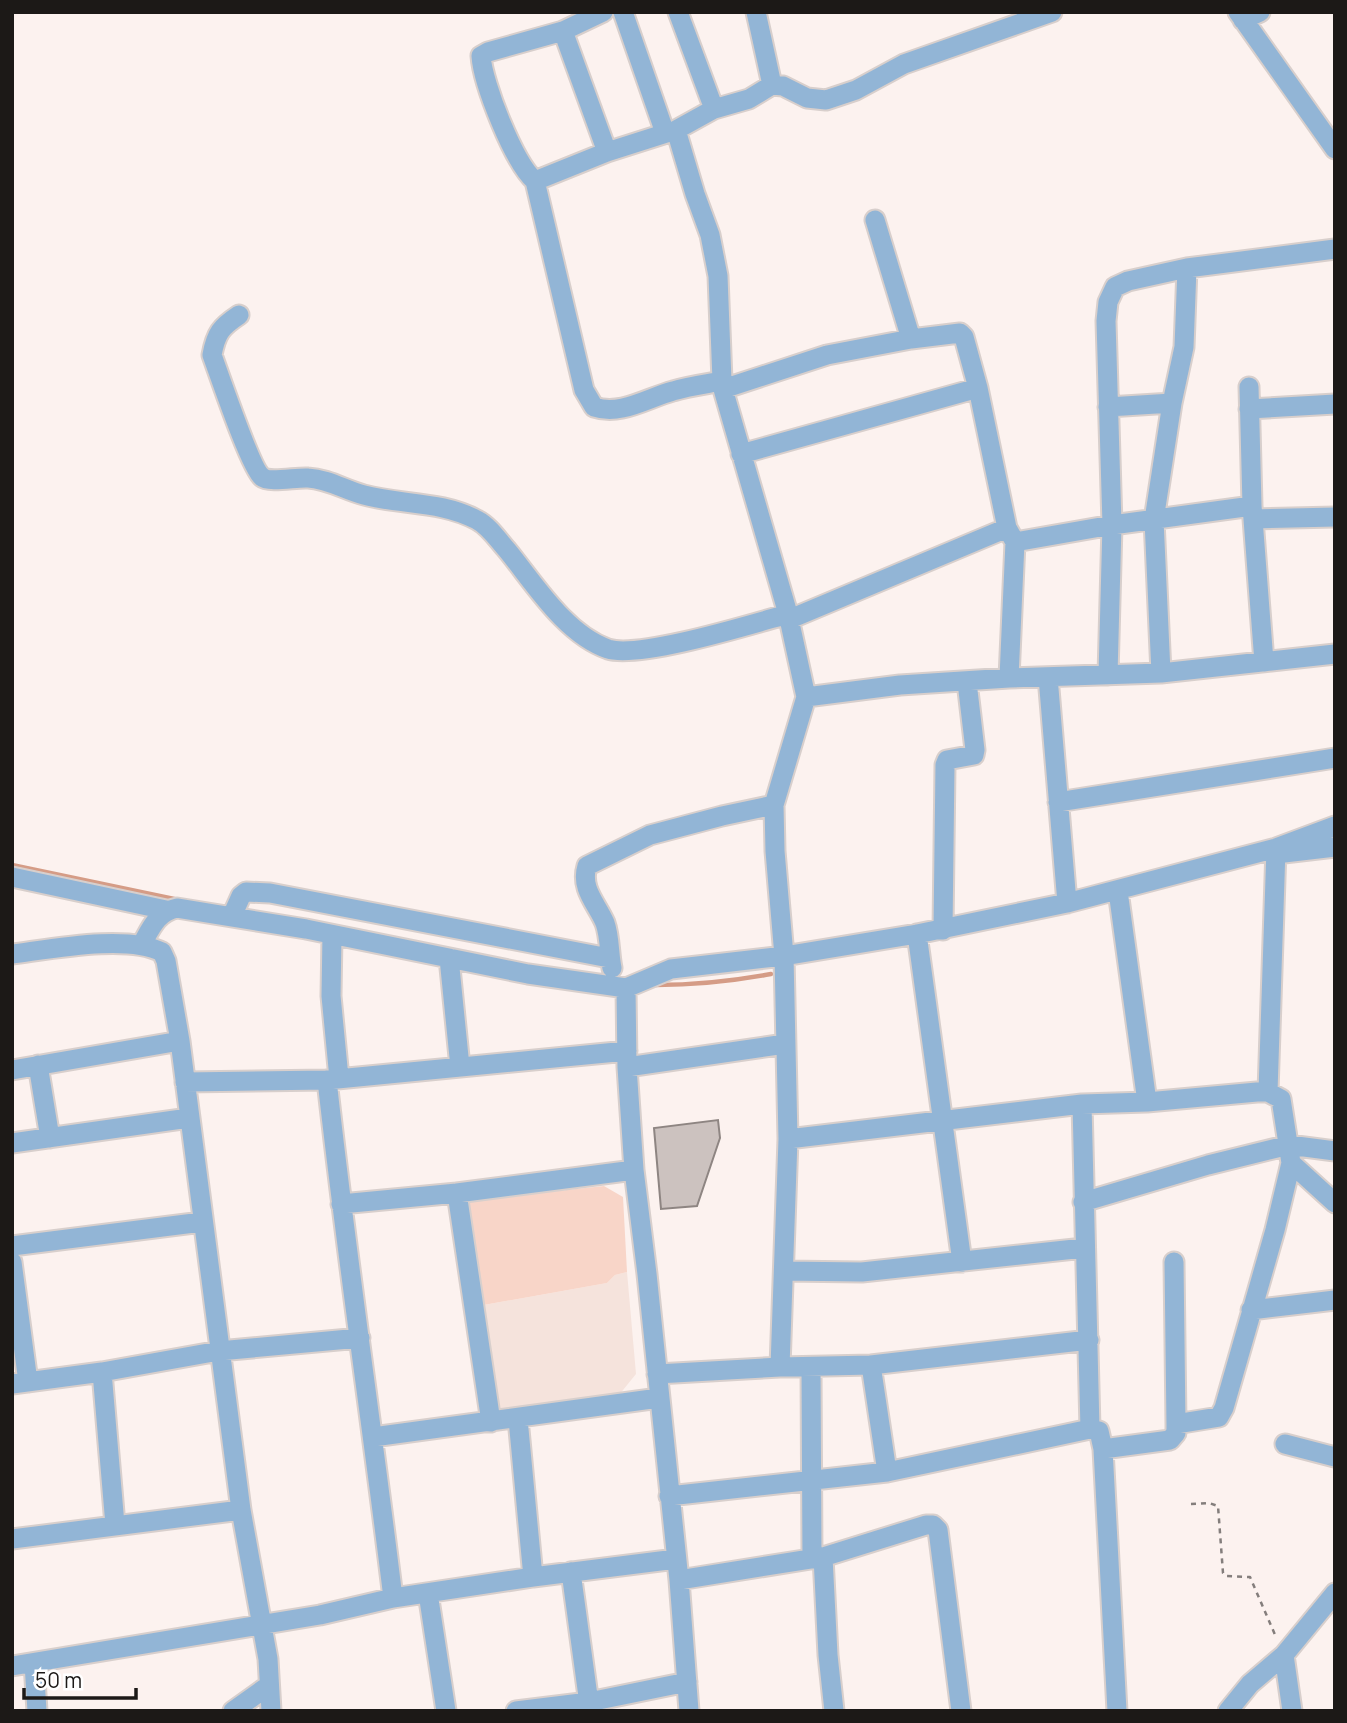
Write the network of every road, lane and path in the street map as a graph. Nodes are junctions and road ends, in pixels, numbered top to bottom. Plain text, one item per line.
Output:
1 (603, 12) edge
2 (623, 12) edge
3 (678, 12) edge
4 (756, 12) edge
5 (1052, 12) edge
6 (1247, 15) edge
7 (1004, 20) edge
8 (564, 31) junction
9 (772, 85) junction
10 (714, 109) junction
11 (670, 132) junction
12 (1335, 149) edge
13 (607, 152) junction
14 (535, 181) junction
15 (875, 220) dead end
16 (1335, 249) edge
17 (1187, 268) junction
18 (239, 315) dead end
19 (911, 339) junction
20 (722, 385) junction
21 (1249, 387) dead end
22 (978, 388) junction
23 (1172, 403) junction
24 (1335, 404) edge
25 (1108, 407) junction
26 (1249, 409) junction
27 (741, 454) junction
28 (1252, 513) junction
29 (1335, 517) edge
30 (1154, 520) junction
31 (1111, 526) junction
32 (1011, 535) junction
33 (789, 616) junction
34 (1335, 654) edge
35 (1264, 662) junction
36 (1161, 673) junction
37 (1108, 675) junction
38 (1048, 677) junction
39 (1009, 678) junction
40 (967, 682) junction
41 (806, 697) junction
42 (1335, 758) edge
43 (1059, 802) junction
44 (774, 805) junction
45 (1335, 826) edge
46 (1335, 847) edge
47 (1276, 851) junction
48 (12, 877) edge
49 (1118, 891) junction
50 (1067, 903) junction
51 (166, 910) junction
52 (232, 916) junction
53 (943, 929) junction
54 (917, 934) junction
55 (332, 935) junction
56 (142, 944) junction
57 (12, 954) edge
58 (784, 956) junction
59 (449, 958) junction
60 (610, 958) junction
61 (621, 987) junction
62 (180, 1041) junction
63 (785, 1044) junction
64 (627, 1059) junction
65 (38, 1065) junction
66 (460, 1067) junction
67 (12, 1070) edge
68 (333, 1079) junction
69 (185, 1082) junction
70 (1268, 1092) junction
71 (1147, 1102) junction
72 (1082, 1104) junction
73 (190, 1118) junction
74 (942, 1119) junction
75 (50, 1138) junction
76 (788, 1139) junction
77 (12, 1143) edge
78 (1335, 1151) edge
79 (1290, 1154) junction
80 (634, 1170) junction
81 (457, 1193) junction
82 (1083, 1202) junction
83 (341, 1203) junction
84 (1335, 1203) edge
85 (202, 1222) junction
86 (12, 1246) edge
87 (1084, 1248) junction
88 (12, 1262) edge
89 (962, 1262) junction
90 (1174, 1262) dead end
91 (784, 1271) junction
92 (1335, 1300) edge
93 (1251, 1310) junction
94 (360, 1338) junction
95 (1089, 1340) junction
96 (219, 1351) junction
97 (871, 1365) junction
98 (780, 1367) junction
99 (811, 1367) junction
100 (102, 1372) junction
101 (657, 1374) junction
102 (20, 1383) edge
103 (659, 1398) junction
104 (518, 1419) junction
105 (491, 1422) junction
106 (1176, 1424) junction
107 (1090, 1429) junction
108 (373, 1437) junction
109 (1285, 1444) dead end
110 (1102, 1449) junction
111 (1335, 1457) edge
112 (887, 1472) junction
113 (812, 1481) junction
114 (669, 1496) junction
115 (1191, 1504) dead end
116 (241, 1510) junction
117 (115, 1525) junction
118 (12, 1539) edge
119 (818, 1558) junction
120 (676, 1559) junction
121 (571, 1572) junction
122 (533, 1577) junction
123 (678, 1580) junction
124 (428, 1592) junction
125 (1335, 1593) edge
126 (393, 1598) junction
127 (261, 1624) junction
128 (1284, 1655) junction
129 (34, 1663) junction
130 (12, 1666) edge
131 (687, 1682) junction
132 (268, 1686) junction
133 (590, 1707) edge
134 (37, 1711) edge
135 (233, 1711) edge
136 (271, 1711) edge
137 (446, 1711) edge
138 (516, 1711) edge
139 (689, 1711) edge
140 (834, 1711) edge
141 (961, 1711) edge
142 (1117, 1711) edge
143 (1228, 1711) edge
144 (1292, 1711) edge

1 - 8 street
2 - 11 street
3 - 10 street
4 - 9 street
5 - 7 street
6 - 12 street
7 - 9 street
8 - 13 street
8 - 14 street
9 - 10 street
10 - 11 street
11 - 13 street
11 - 20 street
13 - 14 street
14 - 20 street
15 - 19 street
16 - 17 street
17 - 23 street
17 - 25 street
18 - 33 street
19 - 20 street
19 - 22 street
20 - 27 street
21 - 26 street
22 - 27 street
22 - 32 street
23 - 25 street
23 - 30 street
24 - 26 street
25 - 31 street
26 - 28 street
27 - 33 street
28 - 29 street
28 - 30 street
28 - 35 street
30 - 31 street
30 - 36 street
31 - 32 street
31 - 37 street
32 - 33 street
32 - 39 street
33 - 41 street
34 - 35 street
35 - 36 street
36 - 37 street
37 - 38 street
38 - 39 street
38 - 43 street
39 - 40 street
40 - 41 street
40 - 53 street
41 - 44 street
42 - 43 street
43 - 50 street
44 - 58 street
44 - 60 street
45 - 47 street
46 - 47 street
47 - 49 street
47 - 70 street
48 - 51 street
49 - 50 street
49 - 71 street
50 - 53 street
51 - 52 street
51 - 56 street
52 - 55 street
52 - 60 street
53 - 54 street
54 - 58 street
54 - 74 street
55 - 59 street
55 - 68 street
56 - 57 street
56 - 62 street
58 - 61 street
58 - 63 street
59 - 61 street
59 - 66 street
60 - 61 street
61 - 64 street
62 - 65 street
62 - 69 street
63 - 64 street
63 - 76 street
64 - 66 street
64 - 80 street
65 - 67 street
65 - 75 street
66 - 68 street
68 - 69 street
68 - 83 street
69 - 73 street
70 - 71 street
70 - 79 street
71 - 72 street
72 - 74 street
72 - 82 street
73 - 75 street
73 - 85 street
74 - 76 street
74 - 89 street
75 - 77 street
76 - 91 street
78 - 79 street
79 - 82 street
79 - 84 street
79 - 93 street
80 - 81 street
80 - 101 street
81 - 83 street
81 - 105 street
82 - 87 street
83 - 94 street
85 - 86 street
85 - 96 street
87 - 89 street
87 - 95 street
88 - 102 street
89 - 91 street
90 - 106 street
91 - 98 street
92 - 93 street
93 - 106 street
94 - 96 street
94 - 108 street
95 - 97 street
95 - 107 street
96 - 100 street
96 - 116 street
97 - 99 street
97 - 112 street
98 - 99 street
98 - 101 street
99 - 113 street
100 - 102 street
100 - 117 street
101 - 103 street
103 - 104 street
103 - 114 street
104 - 105 street
104 - 122 street
105 - 108 street
106 - 110 street
107 - 110 street
107 - 112 street
108 - 126 street
109 - 111 street
110 - 142 street
112 - 113 street
113 - 114 street
113 - 119 street
114 - 120 street
115 - 128 path
116 - 117 street
116 - 127 street
117 - 118 street
119 - 123 street
119 - 140 street
119 - 141 street
120 - 121 street
120 - 123 street
121 - 122 street
121 - 133 street
122 - 124 street
123 - 131 street
124 - 126 street
124 - 137 street
125 - 128 street
126 - 127 street
127 - 129 street
127 - 132 street
128 - 143 street
128 - 144 street
129 - 130 street
129 - 134 street
131 - 133 street
131 - 139 street
132 - 135 street
132 - 136 street
133 - 138 street

